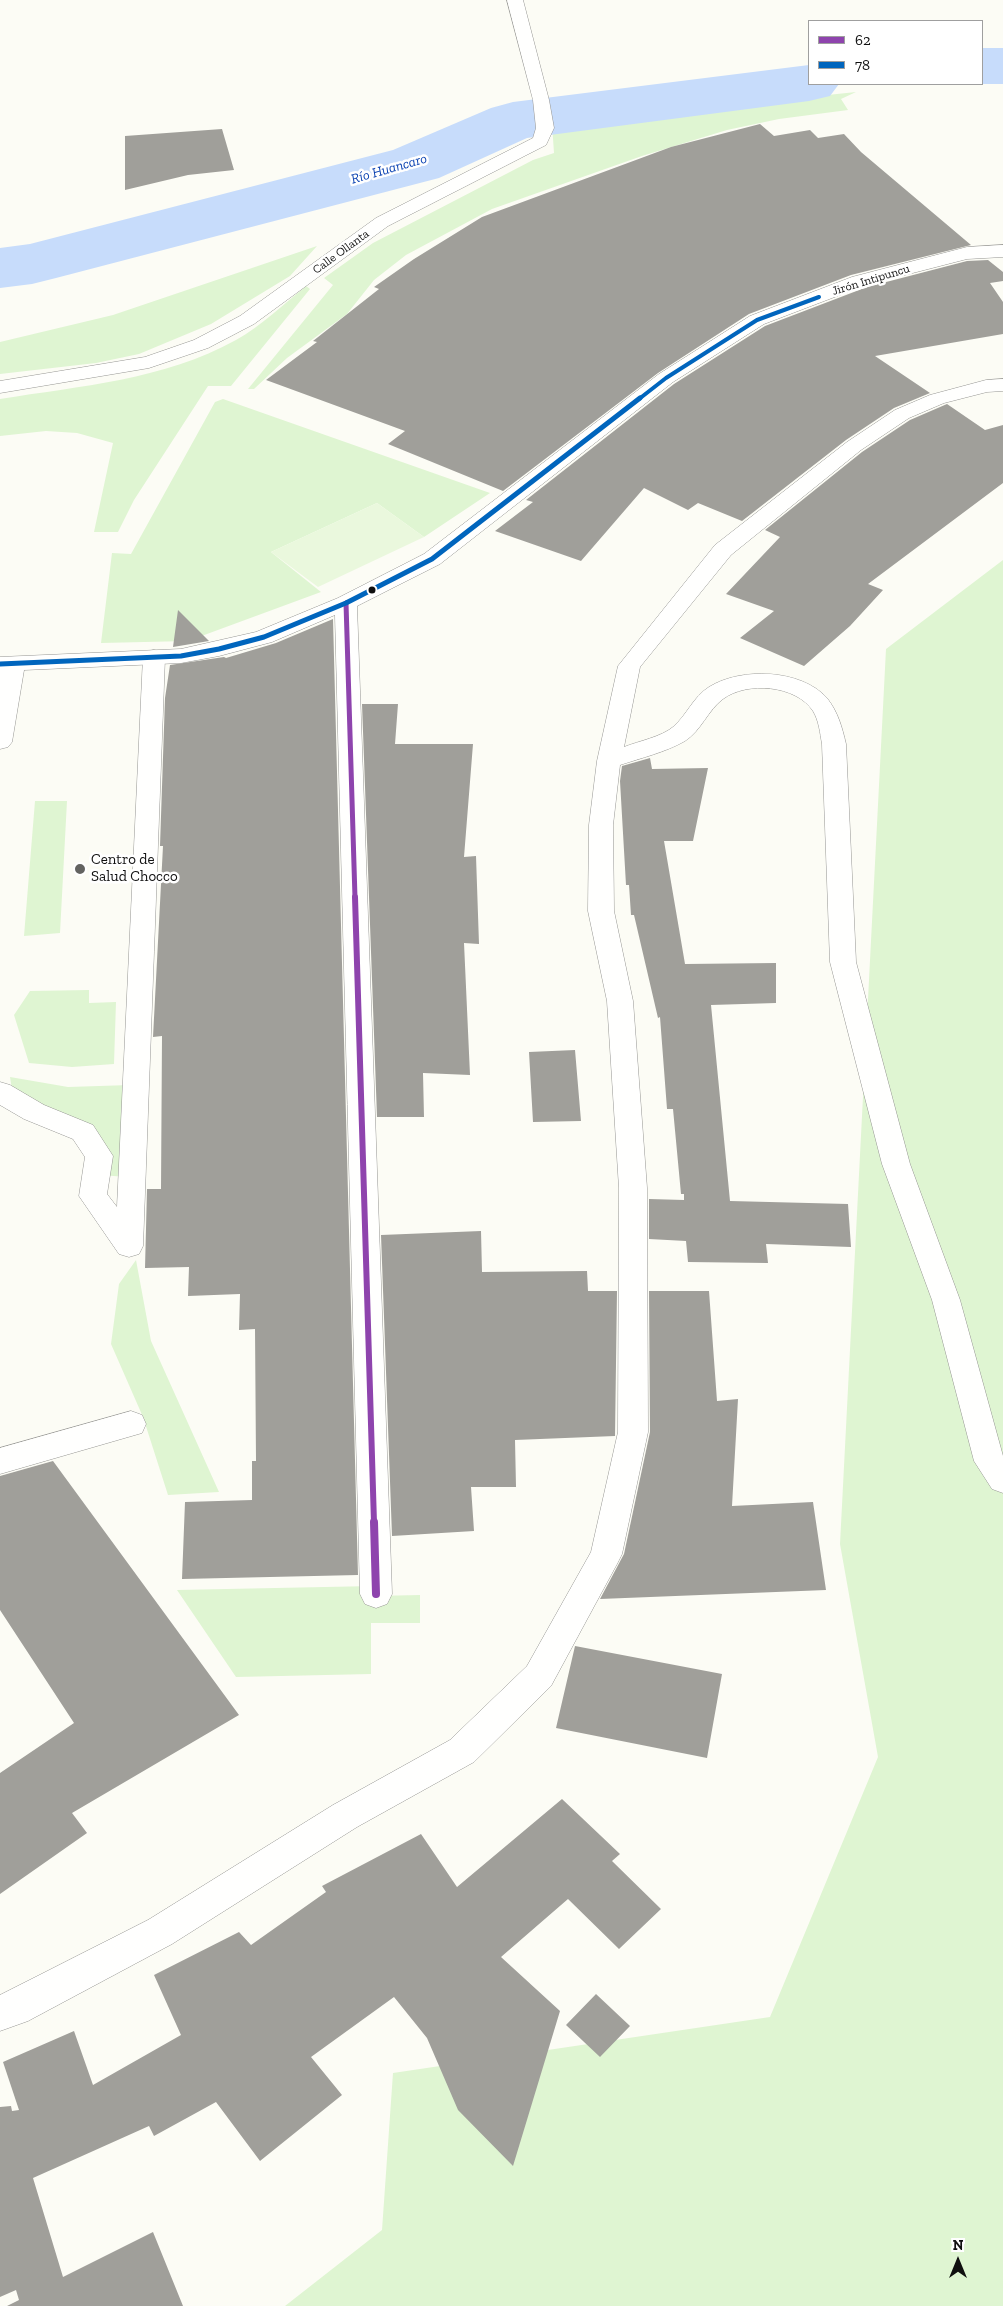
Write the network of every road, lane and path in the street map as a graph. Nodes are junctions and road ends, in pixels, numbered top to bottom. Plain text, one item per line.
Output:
1 (515, 0) edge
2 (1003, 251) edge
3 (1003, 384) edge
4 (0, 387) edge
5 (346, 603) junction
6 (154, 657) junction
7 (7, 663) edge
8 (0, 742) edge
9 (609, 760) junction
10 (0, 1092) edge
11 (131, 1424) dead end
12 (0, 1462) edge
13 (1003, 1480) edge
14 (376, 1594) dead end
15 (0, 2013) edge

1 - 4 street, Calle Ollanta
2 - 5 street, Jirón Intipuncu
3 - 9 street
5 - 6 street, Jirón Intipuncu
5 - 14 street
6 - 7 street, Jirón Intipuncu
6 - 10 street
7 - 8 street
9 - 13 street
9 - 15 street
11 - 12 street

